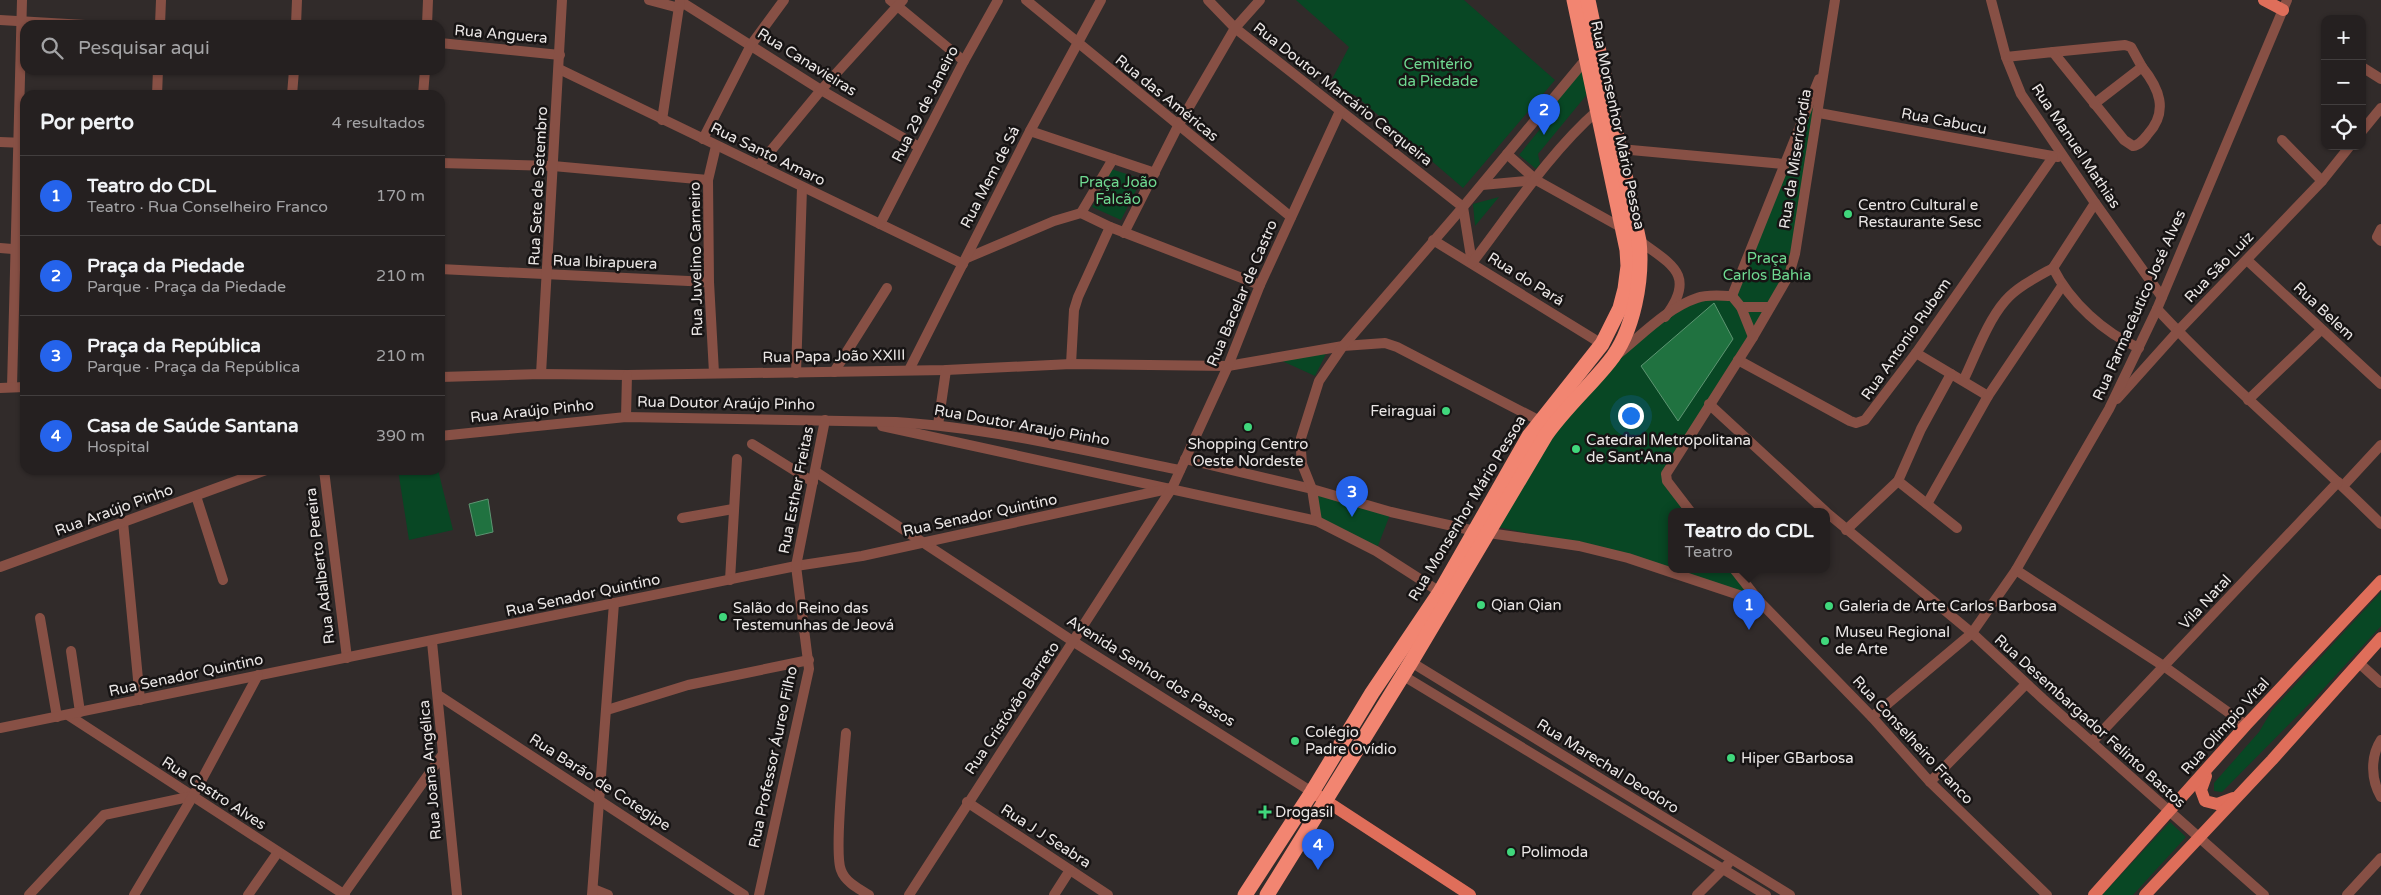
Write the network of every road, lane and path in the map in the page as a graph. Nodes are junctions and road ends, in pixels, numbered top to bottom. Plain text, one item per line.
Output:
1 (22, 0) edge
2 (161, 0) edge
3 (297, 0) edge
4 (428, 0) edge
5 (562, 0) edge
6 (649, 0) edge
7 (784, 0) edge
8 (998, 0) edge
9 (1026, 0) edge
10 (1101, 0) edge
11 (1208, 0) edge
12 (1260, 0) edge
13 (1574, 0) edge
14 (1588, 0) edge
15 (1835, 0) edge
16 (1991, 0) edge
17 (2264, 0) edge
18 (897, 2) edge
19 (680, 3) edge
20 (2285, 5) edge
21 (0, 20) edge
22 (22, 20) edge
23 (160, 20) edge
24 (296, 20) edge
25 (427, 20) edge
26 (20, 21) edge
27 (1234, 28) junction
28 (445, 43) edge
29 (1077, 43) junction
30 (750, 45) junction
31 (2053, 52) junction
32 (560, 54) junction
33 (2006, 57) junction
34 (1586, 59) junction
35 (964, 60) junction
36 (1824, 66) junction
37 (2142, 67) junction
38 (560, 69) junction
39 (2366, 70) edge
40 (22, 75) edge
41 (158, 75) edge
42 (294, 75) edge
43 (425, 75) edge
44 (2381, 79) edge
45 (22, 90) edge
46 (157, 90) edge
47 (292, 90) edge
48 (424, 90) edge
49 (821, 90) junction
50 (2094, 104) junction
51 (2381, 108) edge
52 (1598, 110) junction
53 (1340, 111) junction
54 (1818, 113) junction
55 (662, 120) junction
56 (1178, 126) junction
57 (2366, 126) edge
58 (1030, 131) junction
59 (703, 139) junction
60 (2282, 140) dead end
61 (0, 142) edge
62 (20, 143) edge
63 (716, 146) junction
64 (919, 147) junction
65 (1620, 149) junction
66 (2347, 150) edge
67 (1507, 154) junction
68 (2058, 157) junction
69 (1112, 159) junction
70 (445, 164) edge
71 (1784, 164) junction
72 (759, 165) junction
73 (553, 166) junction
74 (1155, 173) junction
75 (708, 180) junction
76 (1536, 180) junction
77 (2322, 181) junction
78 (1482, 185) junction
79 (802, 188) junction
80 (2095, 203) junction
81 (1463, 207) junction
82 (1082, 213) junction
83 (1291, 217) junction
84 (880, 224) junction
85 (1110, 227) junction
86 (1622, 227) junction
87 (1124, 233) junction
88 (1434, 240) junction
89 (1639, 241) junction
90 (0, 248) edge
91 (20, 249) edge
92 (2247, 260) junction
93 (965, 261) junction
94 (1472, 263) junction
95 (2053, 268) junction
96 (445, 269) edge
97 (547, 275) junction
98 (709, 282) junction
99 (1260, 285) junction
100 (2062, 286) junction
101 (887, 288) dead end
102 (1732, 296) junction
103 (2162, 297) junction
104 (1741, 307) junction
105 (1770, 307) junction
106 (2157, 309) junction
107 (1664, 317) junction
108 (2321, 330) junction
109 (2178, 331) junction
110 (1753, 337) junction
111 (1602, 344) junction
112 (1343, 346) junction
113 (2139, 348) junction
114 (1916, 353) junction
115 (1611, 360) junction
116 (1738, 360) junction
117 (1071, 364) junction
118 (1228, 366) junction
119 (908, 370) junction
120 (946, 370) junction
121 (834, 372) junction
122 (714, 373) junction
123 (796, 373) junction
124 (541, 374) junction
125 (1951, 374) junction
126 (627, 375) junction
127 (445, 377) edge
128 (1964, 379) junction
129 (2381, 384) edge
130 (12, 387) junction
131 (20, 387) edge
132 (0, 388) edge
133 (1988, 396) junction
134 (2248, 400) junction
135 (1709, 404) junction
136 (2109, 409) junction
137 (626, 417) junction
138 (825, 420) junction
139 (1540, 420) junction
140 (857, 421) junction
141 (938, 425) junction
142 (445, 435) edge
143 (752, 444) dead end
144 (2381, 445) edge
145 (737, 459) dead end
146 (1185, 459) junction
147 (1180, 470) junction
148 (253, 475) edge
149 (325, 475) edge
150 (815, 477) junction
151 (1898, 482) junction
152 (2341, 484) junction
153 (1172, 488) junction
154 (1312, 489) junction
155 (196, 496) junction
156 (1927, 504) junction
157 (1688, 508) edge
158 (1822, 508) edge
159 (733, 509) junction
160 (1830, 516) edge
161 (682, 518) dead end
162 (1317, 521) junction
163 (123, 522) junction
164 (2381, 524) edge
165 (1958, 528) dead end
166 (1846, 530) junction
167 (1482, 531) junction
168 (923, 542) junction
169 (796, 566) junction
170 (0, 567) edge
171 (2016, 570) junction
172 (1668, 571) edge
173 (1673, 573) edge
174 (1737, 573) edge
175 (223, 580) dead end
176 (730, 580) junction
177 (2381, 581) edge
178 (1440, 592) junction
179 (1760, 602) junction
180 (614, 603) junction
181 (40, 618) dead end
182 (1972, 633) junction
183 (2381, 638) edge
184 (432, 642) junction
185 (1074, 642) junction
186 (70, 651) dead end
187 (347, 658) junction
188 (809, 660) junction
189 (1411, 662) junction
190 (2359, 663) junction
191 (2165, 667) junction
192 (258, 675) junction
193 (1402, 675) junction
194 (2381, 683) edge
195 (2026, 684) junction
196 (438, 695) junction
197 (140, 700) junction
198 (608, 710) junction
199 (80, 712) junction
200 (62, 716) junction
201 (1872, 717) junction
202 (1374, 720) junction
203 (2246, 725) junction
204 (0, 728) edge
205 (846, 733) dead end
206 (2381, 740) edge
207 (2092, 742) junction
208 (443, 754) junction
209 (2208, 769) junction
210 (1930, 782) junction
211 (193, 796) junction
212 (1318, 796) junction
213 (2236, 796) junction
214 (2381, 797) edge
215 (599, 799) junction
216 (967, 802) junction
217 (2169, 811) junction
218 (2199, 838) junction
219 (278, 852) junction
220 (2381, 858) edge
221 (1733, 860) junction
222 (1723, 868) junction
223 (1070, 870) junction
224 (592, 892) edge
225 (29, 895) edge
226 (134, 895) edge
227 (248, 895) edge
228 (344, 895) edge
229 (457, 895) edge
230 (608, 895) edge
231 (744, 895) edge
232 (759, 895) edge
233 (869, 895) edge
234 (909, 895) edge
235 (1054, 895) edge
236 (1108, 895) edge
237 (1245, 895) edge
238 (1267, 895) edge
239 (1470, 895) edge
240 (1697, 895) edge
241 (1766, 895) edge
242 (1790, 895) edge
243 (2047, 895) edge
244 (2094, 895) edge
245 (2145, 895) edge
246 (2264, 895) edge
247 (2347, 895) edge

1 - 22 street
2 - 23 street
3 - 24 street
4 - 25 street
5 - 32 street, Rua Sete de Setembro
6 - 19 street, Rua Canavieiras
7 - 30 street
8 - 35 street, Rua 29 de Janeiro
9 - 29 street, Rua das Américas
10 - 29 street, Rua Mem de Sá
11 - 27 street, Rua Doutor Marcário Cerqueira
12 - 27 street
13 - 34 highway, Rua Monsenhor Mário Pessoa
14 - 65 highway, Rua Monsenhor Mário Pessoa
15 - 36 street, Rua da Misericórdia
16 - 33 street, Rua Manuel Mathias
17 - 20 main road
18 - 35 street
18 - 49 street
19 - 30 street, Rua Canavieiras
19 - 55 street
20 - 103 street, Rua Farmacêutico José Alves
21 - 26 street
27 - 53 street, Rua Doutor Marcário Cerqueira
27 - 56 street
28 - 32 street, Rua Anguera
29 - 56 street, Rua das Américas
29 - 58 street, Rua Mem de Sá
30 - 49 street, Rua Canavieiras
30 - 59 street
31 - 33 street
31 - 37 street
31 - 50 street
32 - 38 street, Rua Sete de Setembro
33 - 68 street, Rua Manuel Mathias
34 - 52 highway, Rua Monsenhor Mário Pessoa
34 - 67 street
35 - 64 street, Rua 29 de Janeiro
36 - 54 street, Rua da Misericórdia
36 - 71 street, Rua da Misericórdia
37 - 50 street
37 - 50 street
38 - 55 street, Rua Santo Amaro
38 - 73 street, Rua Sete de Setembro
39 - 44 street
40 - 45 street
41 - 46 street
42 - 47 street
43 - 48 street
49 - 64 street, Rua Canavieiras
49 - 72 street
51 - 57 street
52 - 76 street
52 - 86 highway, Rua Monsenhor Mário Pessoa
53 - 81 street, Rua Doutor Marcário Cerqueira
53 - 83 street, Rua Bacelar de Castro
54 - 68 street, Rua Cabucu
54 - 105 street, Rua da Misericórdia
55 - 59 street, Rua Santo Amaro
56 - 74 street
56 - 83 street, Rua das Américas
58 - 69 street
58 - 93 street, Rua Mem de Sá
59 - 63 street, Rua Santo Amaro
60 - 77 street
61 - 62 street
63 - 72 street, Rua Santo Amaro
63 - 75 street, Rua Juvelino Carneiro
64 - 84 street, Rua 29 de Janeiro
65 - 71 street
65 - 89 highway, Rua Monsenhor Mário Pessoa
66 - 77 street, Rua São Luiz
67 - 76 street
67 - 78 street
68 - 80 street, Rua Manuel Mathias
68 - 114 street, Rua Antonio Rubem
69 - 74 street
69 - 82 street
70 - 73 street
71 - 102 street, Rua da Misericórdia
72 - 79 street, Rua Santo Amaro
73 - 75 street
73 - 97 street, Rua Sete de Setembro
74 - 87 street
75 - 98 street, Rua Juvelino Carneiro
76 - 78 street
76 - 86 street
76 - 94 street
77 - 92 street, Rua São Luiz
78 - 81 street
79 - 84 street, Rua Santo Amaro
79 - 123 street
80 - 95 street
80 - 103 street, Rua Manuel Mathias
81 - 88 street
81 - 94 street
82 - 85 street
82 - 93 street
83 - 99 street, Rua Bacelar de Castro
84 - 93 street, Rua Santo Amaro
85 - 87 street
85 - 117 street
86 - 89 street
86 - 111 highway, Rua Monsenhor Mário Pessoa
87 - 99 street
88 - 94 street, Rua do Pará
88 - 112 street
89 - 107 street
89 - 115 highway, Rua Monsenhor Mário Pessoa
90 - 91 street
91 - 130 street
92 - 108 street, Rua Belem
92 - 109 street, Rua São Luiz
93 - 119 street, Rua Mem de Sá
94 - 111 street, Rua do Pará
95 - 100 street
95 - 128 street
96 - 97 street, Rua Ibirapuera
97 - 98 street, Rua Ibirapuera
97 - 124 street, Rua Sete de Setembro
98 - 122 street, Rua Juvelino Carneiro
99 - 118 street, Rua Bacelar de Castro
100 - 113 street
100 - 133 street
101 - 121 street
102 - 104 street
102 - 107 street
103 - 106 street, Rua Farmacêutico José Alves
104 - 105 street
104 - 110 street
105 - 110 street, Rua da Misericórdia
106 - 109 street
106 - 113 street, Rua Farmacêutico José Alves
107 - 115 street
108 - 129 street, Rua Belem
108 - 134 street
109 - 134 street
109 - 136 street, Rua São Luiz
110 - 116 street, Rua da Misericórdia
111 - 139 highway, Rua Monsenhor Mário Pessoa
112 - 118 street, Rua Papa João XXIII
112 - 139 street, Rua Papa João XXIII
112 - 154 street
113 - 136 street, Rua Farmacêutico José Alves
114 - 116 street, Rua Antonio Rubem
114 - 125 street
115 - 167 highway, Rua Monsenhor Mário Pessoa
116 - 135 street, Rua da Misericórdia
117 - 118 street, Rua Papa João XXIII
117 - 120 street, Rua Papa João XXIII
118 - 146 street, Rua Bacelar de Castro
119 - 120 street, Rua Papa João XXIII
119 - 121 street, Rua Papa João XXIII
120 - 141 street
121 - 123 street, Rua Papa João XXIII
122 - 123 street, Rua Papa João XXIII
122 - 126 street, Rua Papa João XXIII
124 - 126 street, Rua Papa João XXIII
124 - 127 street, Rua Papa João XXIII
125 - 128 street
125 - 151 street
126 - 137 street
128 - 133 street
130 - 131 street
130 - 132 street
133 - 156 street
134 - 152 street
135 - 157 street, Rua da Misericórdia
135 - 158 street, Rua Desembargador Felinto Bastos
136 - 171 street, Rua Farmacêutico José Alves
137 - 138 street, Rua Doutor Araújo Pinho
137 - 142 street, Rua Araújo Pinho
138 - 140 street, Rua Doutor Araujo Pinho
138 - 150 street, Rua Esther Freitas
139 - 167 highway, Rua Monsenhor Mário Pessoa
140 - 141 street, Rua Doutor Araujo Pinho
140 - 153 street, Rua Doutor Araujo Pinho
141 - 147 street, Rua Doutor Araujo Pinho
143 - 150 street, Avenida Senhor dos Passos
144 - 152 street, Vila Natal
145 - 159 street
146 - 147 street, Rua Bacelar de Castro
146 - 154 street
147 - 153 street, Rua Bacelar de Castro
148 - 155 street, Rua Araújo Pinho
149 - 187 street, Rua Adalberto Pereira
150 - 168 street, Avenida Senhor dos Passos
150 - 169 street, Rua Esther Freitas
151 - 156 street
151 - 166 street
152 - 164 street
152 - 191 street, Vila Natal
153 - 162 street, Rua Doutor Araujo Pinho
153 - 168 street, Rua Senador Quintino
153 - 185 street, Rua Cristóvão Barreto
154 - 162 street
154 - 167 street
155 - 163 street, Rua Araújo Pinho
155 - 175 street
156 - 165 street
159 - 161 street
159 - 176 street
160 - 166 street, Rua Desembargador Felinto Bastos
162 - 178 street, Rua Doutor Araujo Pinho
163 - 170 street, Rua Araújo Pinho
163 - 197 street
166 - 182 street, Rua Desembargador Felinto Bastos
167 - 172 street
167 - 178 highway, Rua Monsenhor Mário Pessoa
167 - 189 highway, Rua Monsenhor Mário Pessoa
168 - 169 street, Rua Senador Quintino
168 - 185 street, Avenida Senhor dos Passos
169 - 176 street, Rua Senador Quintino
169 - 188 street, Rua Professor Áureo Filho
171 - 182 street, Rua Farmacêutico José Alves
171 - 191 street
173 - 179 street
174 - 179 street, Rua Conselheiro Franco
176 - 180 street, Rua Senador Quintino
177 - 203 main road, Rua Olímpio Vital
178 - 202 highway
178 - 212 highway, Rua Monsenhor Mário Pessoa
179 - 201 street, Rua Conselheiro Franco
180 - 184 street, Rua Senador Quintino
180 - 198 street
181 - 200 street
182 - 195 street, Rua Desembargador Felinto Bastos
182 - 201 street, Rua Farmacêutico José Alves
183 - 190 main road
184 - 187 street, Rua Senador Quintino
184 - 196 street, Rua Joana Angélica
185 - 212 street, Avenida Senhor dos Passos
185 - 216 street, Rua Cristóvão Barreto
186 - 199 street
187 - 192 street, Rua Senador Quintino
188 - 198 street
188 - 232 street, Rua Professor Áureo Filho
189 - 193 highway, Rua Monsenhor Mário Pessoa
189 - 221 street, Rua Marechal Deodoro
190 - 194 street
190 - 213 main road
191 - 203 street
191 - 207 street, Vila Natal
192 - 197 street, Rua Senador Quintino
192 - 211 street
193 - 202 highway, Rua Monsenhor Mário Pessoa
193 - 222 street, Rua Marechal Deodoro
195 - 207 street, Rua Desembargador Felinto Bastos
195 - 210 street
196 - 208 street, Rua Joana Angélica
196 - 215 street, Rua Barão de Cotegipe
197 - 199 street, Rua Senador Quintino
198 - 215 street
199 - 200 street, Rua Senador Quintino
200 - 204 street, Rua Senador Quintino
200 - 211 street, Rua Castro Alves
201 - 210 street, Rua Conselheiro Franco
202 - 212 highway, Rua Monsenhor Mário Pessoa
203 - 209 main road, Rua Olímpio Vital
205 - 233 street
206 - 214 street
207 - 217 street, Rua Desembargador Felinto Bastos
208 - 228 street
208 - 229 street, Rua Joana Angélica
209 - 213 main road
209 - 217 main road, Rua Olímpio Vital
210 - 243 street, Rua Conselheiro Franco
211 - 219 street, Rua Castro Alves
211 - 225 street
211 - 226 street
212 - 237 highway, Rua Monsenhor Mário Pessoa
212 - 238 highway, Rua Monsenhor Mário Pessoa
212 - 239 main road, Avenida Senhor dos Passos
213 - 218 main road
215 - 224 street
215 - 231 street, Rua Barão de Cotegipe
216 - 223 street, Rua J J Seabra
216 - 234 street, Rua Cristóvão Barreto
217 - 218 street, Rua Desembargador Felinto Bastos
217 - 244 main road, Rua Olímpio Vital
218 - 245 main road
218 - 246 street, Rua Desembargador Felinto Bastos
219 - 227 street
219 - 228 street, Rua Castro Alves
220 - 247 street
221 - 222 street
221 - 242 street, Rua Marechal Deodoro
222 - 240 street
222 - 241 street, Rua Marechal Deodoro
223 - 235 street
223 - 236 street, Rua J J Seabra
224 - 230 street

